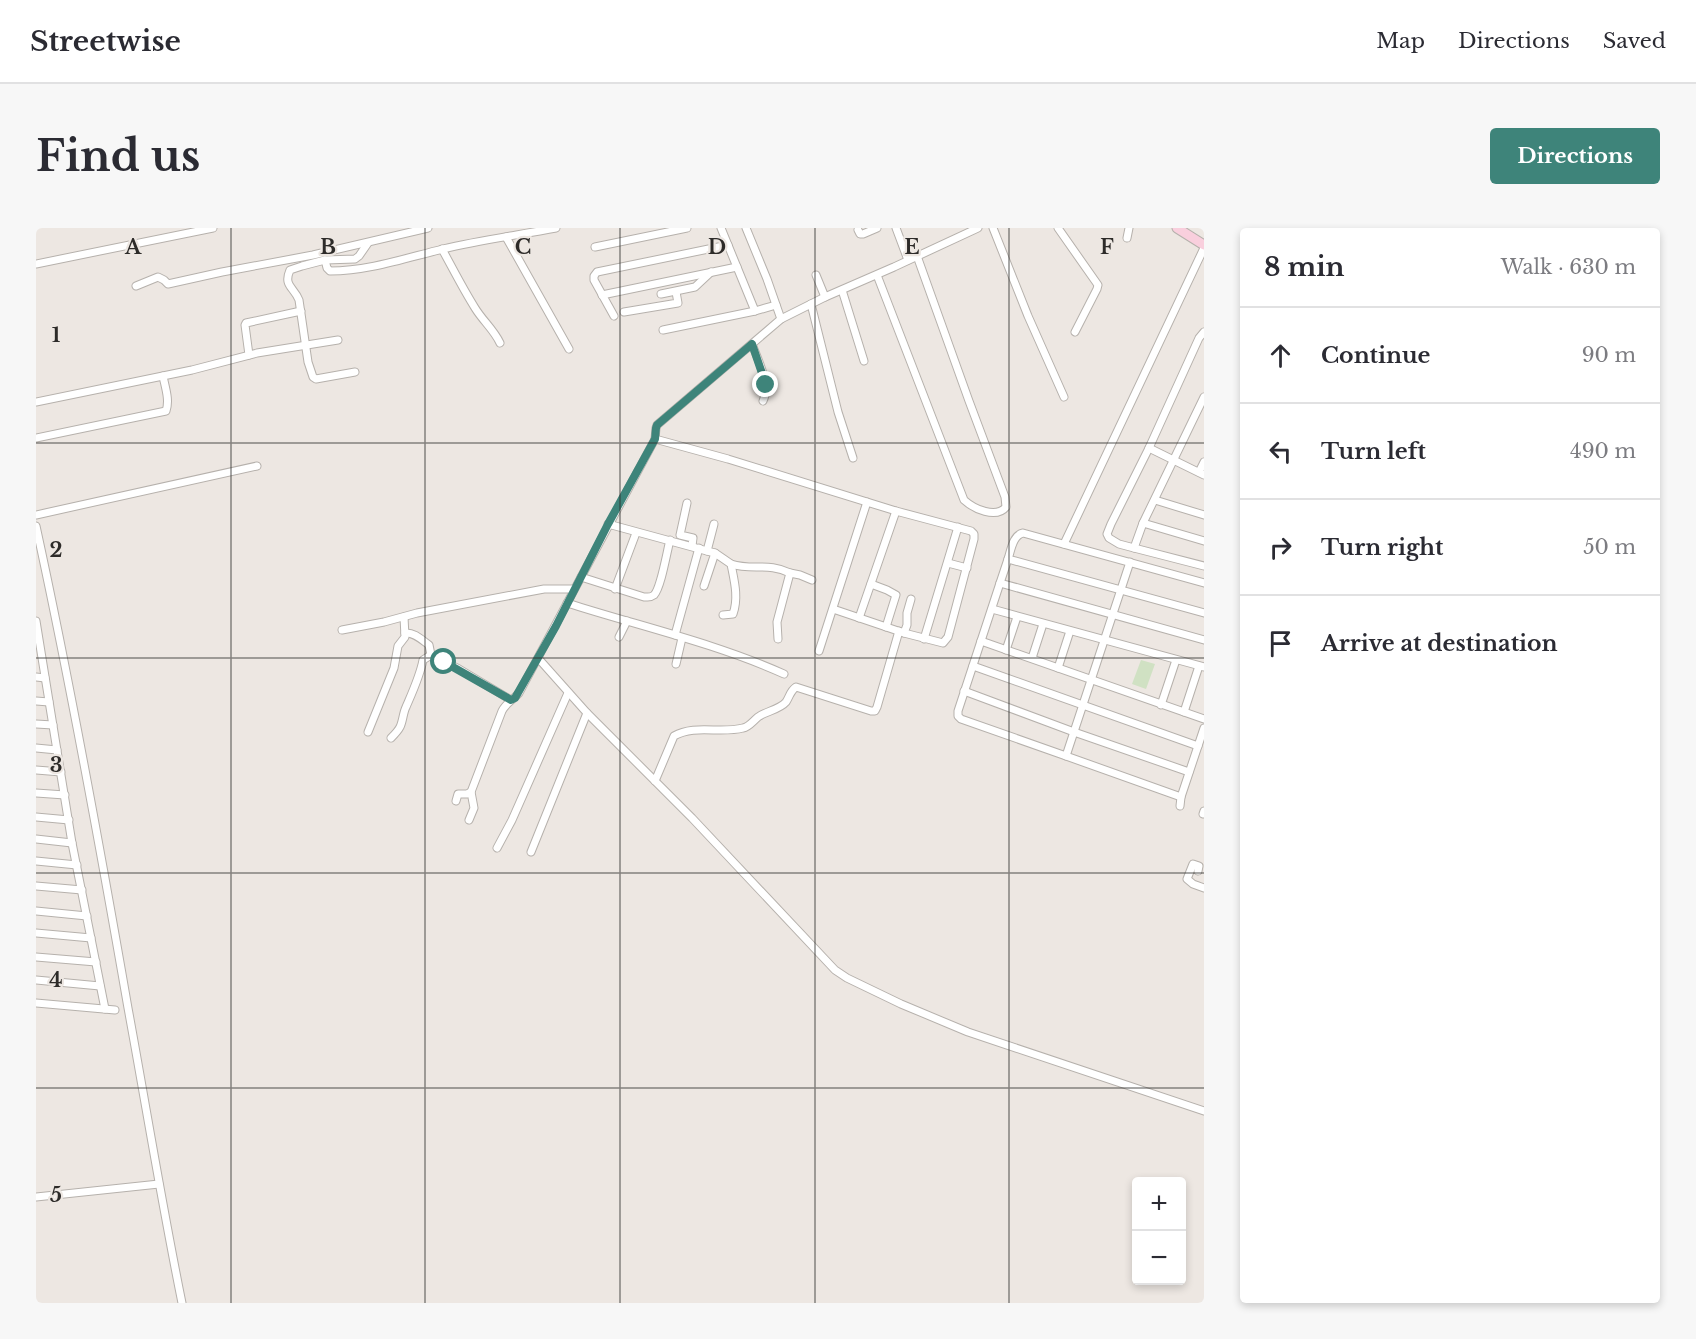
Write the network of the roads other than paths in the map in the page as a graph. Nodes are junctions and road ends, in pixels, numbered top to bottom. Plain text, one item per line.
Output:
1 (213, 228) edge
2 (428, 228) edge
3 (556, 228) edge
4 (687, 228) edge
5 (721, 228) edge
6 (746, 228) edge
7 (877, 228) edge
8 (896, 228) edge
9 (978, 228) edge
10 (993, 228) edge
11 (1058, 228) edge
12 (1129, 228) edge
13 (1177, 228) edge
14 (858, 230) dead end
15 (1188, 231) edge
16 (506, 237) junction
17 (1127, 238) dead end
18 (368, 243) junction
19 (728, 244) junction
20 (1204, 246) edge
21 (595, 247) dead end
22 (340, 249) junction
23 (442, 249) junction
24 (917, 256) junction
25 (329, 260) junction
26 (908, 260) junction
27 (36, 264) edge
28 (737, 267) junction
29 (711, 272) junction
30 (816, 275) dead end
31 (877, 275) junction
32 (136, 286) dead end
33 (842, 290) junction
34 (676, 292) junction
35 (661, 294) dead end
36 (602, 295) junction
37 (825, 297) junction
38 (811, 304) junction
39 (776, 305) junction
40 (301, 311) junction
41 (755, 311) junction
42 (624, 312) dead end
43 (614, 316) dead end
44 (781, 319) junction
45 (663, 330) dead end
46 (1075, 332) dead end
47 (1204, 332) edge
48 (338, 340) dead end
49 (500, 343) dead end
50 (305, 344) junction
51 (752, 344) junction
52 (569, 349) dead end
53 (249, 355) junction
54 (864, 361) dead end
55 (356, 372) dead end
56 (163, 376) junction
57 (1064, 397) dead end
58 (1204, 397) edge
59 (763, 401) dead end
60 (36, 402) edge
61 (36, 438) edge
62 (655, 439) junction
63 (1149, 448) junction
64 (853, 458) dead end
65 (1175, 460) junction
66 (1204, 462) edge
67 (257, 466) dead end
68 (1202, 473) edge
69 (1155, 500) junction
70 (687, 502) dead end
71 (867, 502) junction
72 (896, 511) junction
73 (36, 515) edge
74 (1204, 515) edge
75 (1143, 523) junction
76 (608, 524) junction
77 (714, 524) dead end
78 (36, 526) edge
79 (958, 527) junction
80 (636, 533) junction
81 (670, 540) junction
82 (1204, 541) edge
83 (1064, 544) junction
84 (695, 547) junction
85 (1134, 548) junction
86 (711, 552) junction
87 (1008, 559) junction
88 (1130, 562) junction
89 (948, 563) junction
90 (731, 564) junction
91 (1204, 566) edge
92 (967, 568) junction
93 (789, 573) junction
94 (581, 577) junction
95 (812, 580) dead end
96 (1000, 583) junction
97 (1204, 583) edge
98 (871, 584) junction
99 (704, 586) dead end
100 (574, 589) junction
101 (615, 589) junction
102 (1121, 590) junction
103 (911, 599) dead end
104 (567, 603) junction
105 (833, 609) junction
106 (992, 609) junction
107 (1204, 613) edge
108 (723, 615) dead end
109 (1113, 615) junction
110 (404, 617) junction
111 (1017, 617) junction
112 (859, 618) junction
113 (627, 621) junction
114 (1043, 624) junction
115 (37, 626) edge
116 (886, 627) junction
117 (342, 630) dead end
118 (1070, 631) junction
119 (902, 632) junction
120 (405, 633) junction
121 (619, 637) dead end
122 (679, 637) junction
123 (778, 639) dead end
124 (924, 639) junction
125 (1204, 640) edge
126 (981, 641) junction
127 (1104, 641) junction
128 (1006, 650) junction
129 (819, 651) dead end
130 (39, 655) edge
131 (431, 655) junction
132 (538, 658) junction
133 (1032, 658) junction
134 (1176, 660) junction
135 (675, 664) dead end
136 (973, 666) junction
137 (1202, 667) edge
138 (1058, 668) junction
139 (784, 674) dead end
140 (36, 677) edge
141 (45, 678) junction
142 (1090, 680) junction
143 (964, 691) junction
144 (568, 693) junction
145 (511, 700) junction
146 (36, 701) edge
147 (49, 702) junction
148 (1082, 705) junction
149 (1161, 705) junction
150 (1184, 712) junction
151 (586, 713) junction
152 (1204, 719) edge
153 (36, 724) edge
154 (53, 725) junction
155 (1204, 728) edge
156 (368, 732) dead end
157 (1074, 732) junction
158 (391, 738) dead end
159 (1198, 746) junction
160 (36, 748) edge
161 (57, 750) junction
162 (1066, 756) junction
163 (36, 770) edge
164 (61, 772) junction
165 (1189, 772) junction
166 (655, 781) junction
167 (471, 792) junction
168 (36, 793) edge
169 (64, 795) junction
170 (1181, 796) junction
171 (456, 801) dead end
172 (1180, 806) dead end
173 (36, 818) edge
174 (69, 820) junction
175 (469, 820) dead end
176 (36, 839) edge
177 (72, 843) junction
178 (496, 848) dead end
179 (531, 852) dead end
180 (36, 861) edge
181 (77, 865) junction
182 (1198, 871) dead end
183 (36, 886) edge
184 (1204, 888) edge
185 (82, 890) junction
186 (36, 911) edge
187 (87, 916) junction
188 (36, 933) edge
189 (91, 938) junction
190 (36, 957) edge
191 (96, 962) junction
192 (36, 980) edge
193 (100, 986) junction
194 (36, 1003) edge
195 (105, 1009) junction
196 (115, 1010) dead end
197 (1204, 1112) edge
198 (159, 1184) junction
199 (36, 1197) edge
200 (182, 1303) edge

1 - 27 street
2 - 18 street
3 - 16 street
4 - 21 street
5 - 19 street
6 - 39 street
7 - 14 street
8 - 26 street
9 - 24 street
10 - 57 street
11 - 46 street
12 - 17 street
13 - 15 main road
15 - 20 main road
16 - 23 street
16 - 52 street
18 - 22 street
18 - 25 street
19 - 28 street
19 - 36 street
20 - 83 street
22 - 25 street
22 - 32 street
23 - 25 street
23 - 49 street
24 - 26 street
24 - 31 street
25 - 40 street
26 - 31 street
28 - 29 street
28 - 41 street
29 - 34 street
29 - 36 street
30 - 37 street
31 - 33 street
33 - 37 street
33 - 54 street
34 - 35 street
34 - 42 street
36 - 43 street
37 - 38 street
38 - 44 street
38 - 64 street
39 - 41 street
39 - 44 street
40 - 50 street
40 - 53 street
41 - 45 street
44 - 51 street
47 - 63 street
48 - 50 street
50 - 53 street
50 - 55 street
51 - 59 street
51 - 62 street
53 - 56 street
56 - 60 street
56 - 61 street
58 - 65 street
62 - 71 street
62 - 76 street
63 - 65 street
63 - 85 street
65 - 68 street
65 - 69 street
66 - 68 street
67 - 73 street
69 - 74 street
69 - 75 street
70 - 84 street
71 - 72 street
71 - 105 street
72 - 79 street
72 - 98 street
75 - 82 street
75 - 85 street
76 - 80 street
76 - 94 street
77 - 86 street
78 - 198 street
79 - 89 street
79 - 92 street
80 - 81 street
80 - 101 street
81 - 84 street
81 - 101 street
83 - 87 street
83 - 88 street
84 - 86 street
84 - 122 street
85 - 91 street
86 - 90 street
86 - 99 street
87 - 96 street
87 - 102 street
88 - 97 street
88 - 102 street
89 - 92 street
89 - 124 street
90 - 93 street
90 - 108 street
92 - 124 street
93 - 95 street
93 - 123 street
94 - 100 street
94 - 101 street
96 - 106 street
96 - 109 street
98 - 112 street
98 - 116 street
100 - 104 street
100 - 110 street
102 - 107 street
102 - 109 street
103 - 119 street
104 - 113 street
104 - 132 street
105 - 112 street
105 - 129 street
106 - 111 street
106 - 126 street
109 - 125 street
109 - 127 street
110 - 117 street
110 - 120 street
111 - 114 street
111 - 128 street
112 - 116 street
113 - 121 street
113 - 122 street
114 - 118 street
114 - 133 street
115 - 130 street
116 - 119 street
118 - 127 street
118 - 138 street
119 - 124 street
119 - 166 street
120 - 131 street
120 - 156 street
122 - 135 street
122 - 139 street
126 - 128 street
126 - 136 street
127 - 134 street
127 - 142 street
128 - 133 street
130 - 141 street
131 - 145 street
131 - 158 street
132 - 144 street
132 - 145 street
133 - 138 street
134 - 137 street
134 - 149 street
136 - 143 street
136 - 148 street
137 - 150 street
138 - 142 street
140 - 141 street
141 - 147 street
142 - 148 street
142 - 149 street
143 - 157 street
143 - 162 street
144 - 151 street
144 - 178 street
145 - 167 street
146 - 147 street
147 - 154 street
148 - 157 street
148 - 159 street
149 - 150 street
150 - 152 street
151 - 166 street
151 - 179 street
153 - 154 street
154 - 161 street
155 - 159 street
157 - 162 street
157 - 165 street
159 - 165 street
160 - 161 street
161 - 164 street
162 - 170 street
163 - 164 street
164 - 169 street
165 - 170 street
166 - 197 street
167 - 171 street
167 - 175 street
168 - 169 street
169 - 174 street
170 - 172 street
173 - 174 street
174 - 177 street
176 - 177 street
177 - 181 street
180 - 181 street
181 - 185 street
182 - 184 street
183 - 185 street
185 - 187 street
186 - 187 street
187 - 189 street
188 - 189 street
189 - 191 street
190 - 191 street
191 - 193 street
192 - 193 street
193 - 195 street
194 - 195 street
195 - 196 street
198 - 199 street
198 - 200 street

